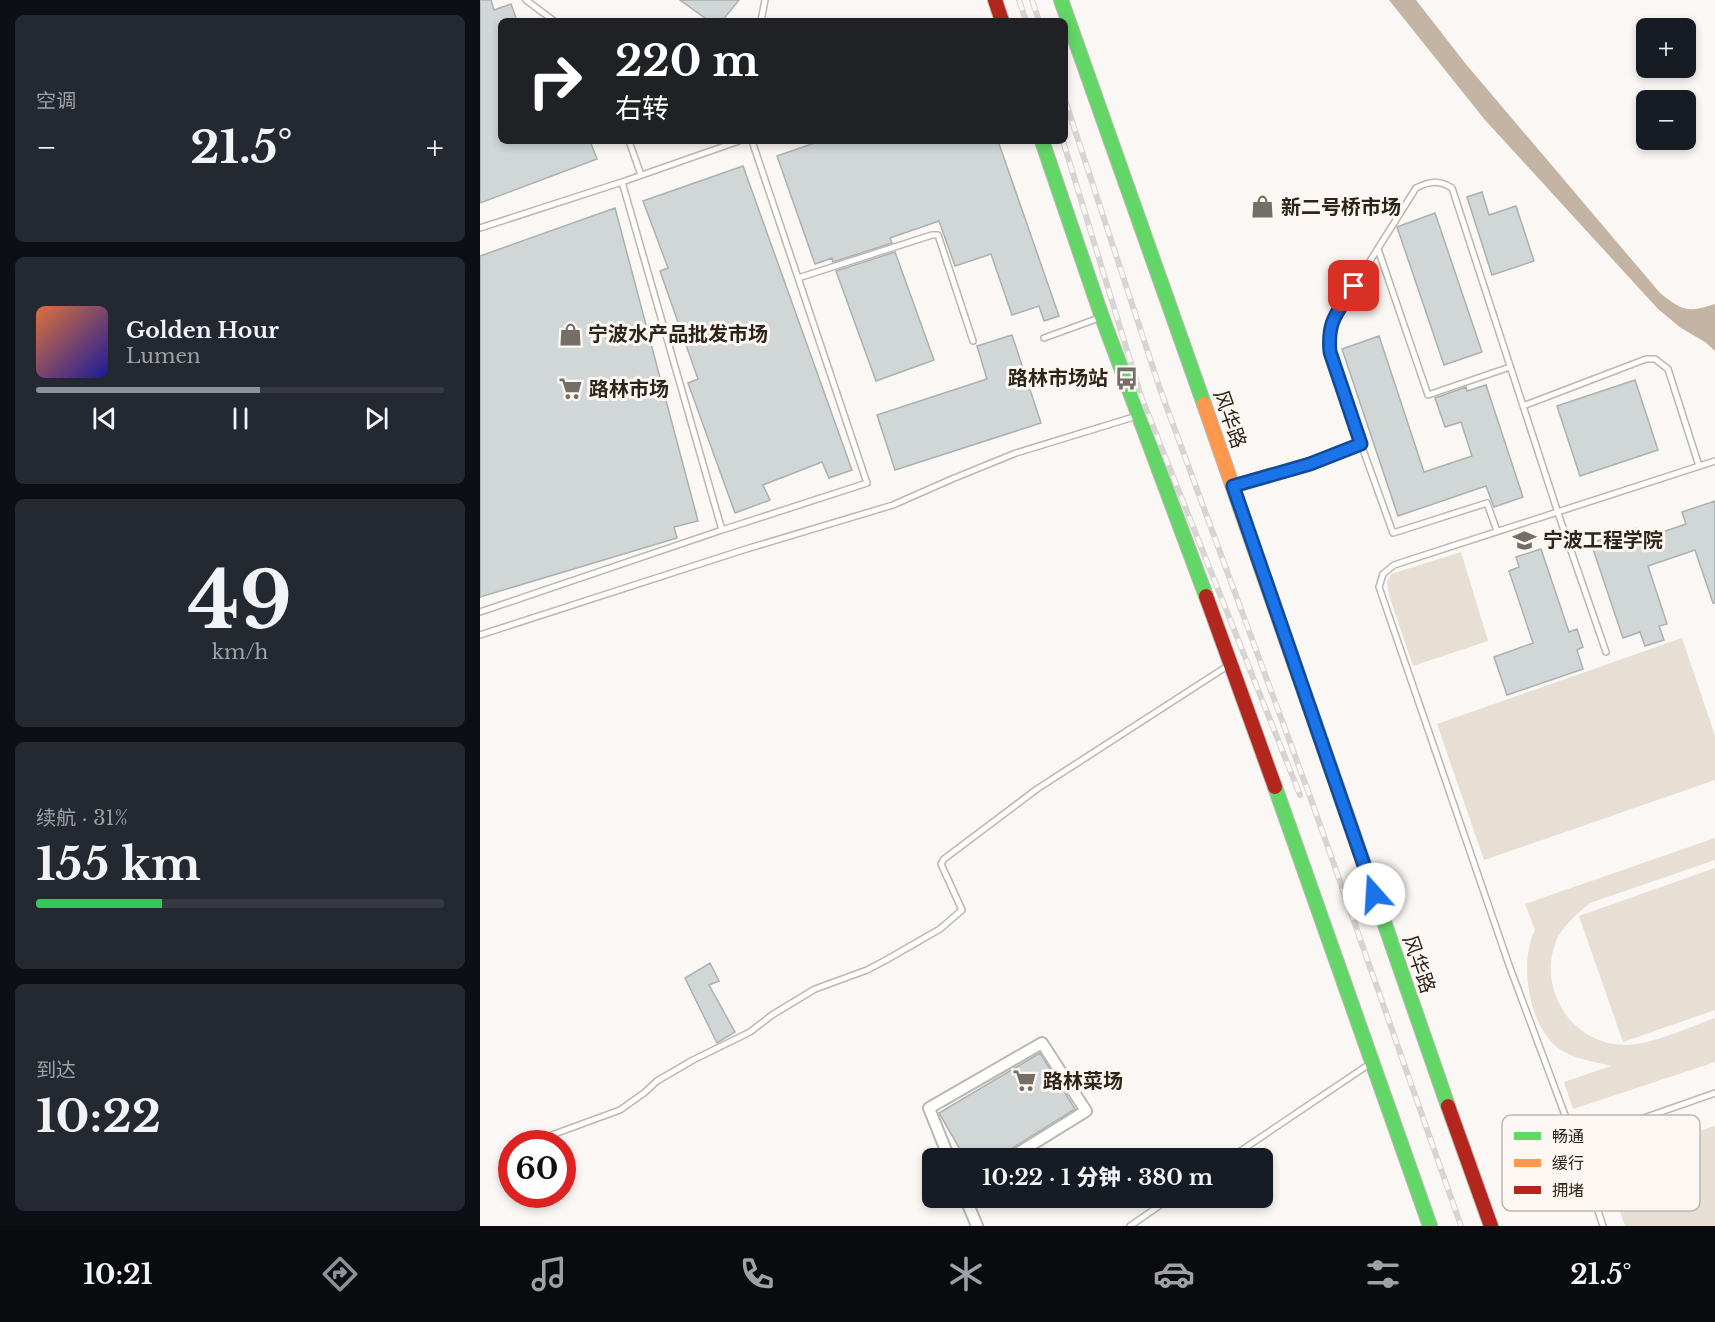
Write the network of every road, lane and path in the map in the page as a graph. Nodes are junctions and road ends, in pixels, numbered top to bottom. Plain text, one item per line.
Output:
1 (526, 0) edge
2 (765, 0) edge
3 (994, 0) edge
4 (1061, 0) edge
5 (550, 18) edge
6 (761, 18) edge
7 (1001, 18) edge
8 (1067, 18) edge
9 (1068, 20) edge
10 (630, 144) edge
11 (716, 144) edge
12 (730, 144) edge
13 (753, 144) edge
14 (1043, 144) edge
15 (720, 147) junction
16 (641, 175) junction
17 (622, 182) junction
18 (480, 228) edge
19 (1378, 249) junction
20 (798, 278) junction
21 (1102, 317) junction
22 (1044, 338) dead end
23 (974, 341) dead end
24 (1510, 367) junction
25 (1523, 406) junction
26 (1139, 416) junction
27 (1361, 444) junction
28 (1715, 461) edge
29 (1699, 466) junction
30 (1233, 486) junction
31 (1558, 513) junction
32 (722, 530) junction
33 (1497, 531) junction
34 (480, 612) edge
35 (480, 634) edge
36 (1606, 652) dead end
37 (1232, 663) junction
38 (1372, 1062) junction
39 (1715, 1093) edge
40 (1565, 1115) edge
41 (1652, 1115) edge
42 (565, 1130) edge
43 (945, 1148) edge
44 (1026, 1148) edge
45 (1245, 1148) edge
46 (970, 1208) edge
47 (1156, 1208) edge
48 (1598, 1211) edge
49 (977, 1226) edge
50 (1130, 1226) edge
51 (1430, 1226) edge
52 (1491, 1226) edge
53 (1603, 1226) edge

1 - 5 lane
2 - 6 lane
3 - 7 main road
4 - 8 main road, 风华路
9 - 30 main road, 风华路
10 - 16 lane
11 - 15 lane
12 - 15 lane
13 - 20 lane
14 - 21 main road
15 - 16 lane
16 - 17 lane
17 - 18 lane
17 - 32 lane
19 - 24 lane
19 - 24 lane
19 - 27 lane
20 - 23 lane
20 - 32 lane
21 - 22 lane
21 - 26 main road
24 - 25 lane
25 - 29 lane
25 - 31 lane
26 - 35 lane
26 - 37 main road
27 - 30 lane
27 - 33 lane
28 - 29 lane
29 - 31 lane
30 - 52 main road, 风华路
31 - 33 lane
31 - 36 lane
32 - 34 lane
33 - 40 lane
37 - 38 main road
37 - 42 lane
38 - 45 lane
38 - 51 main road
39 - 41 lane
43 - 44 street
46 - 49 street
47 - 50 lane
48 - 53 lane

